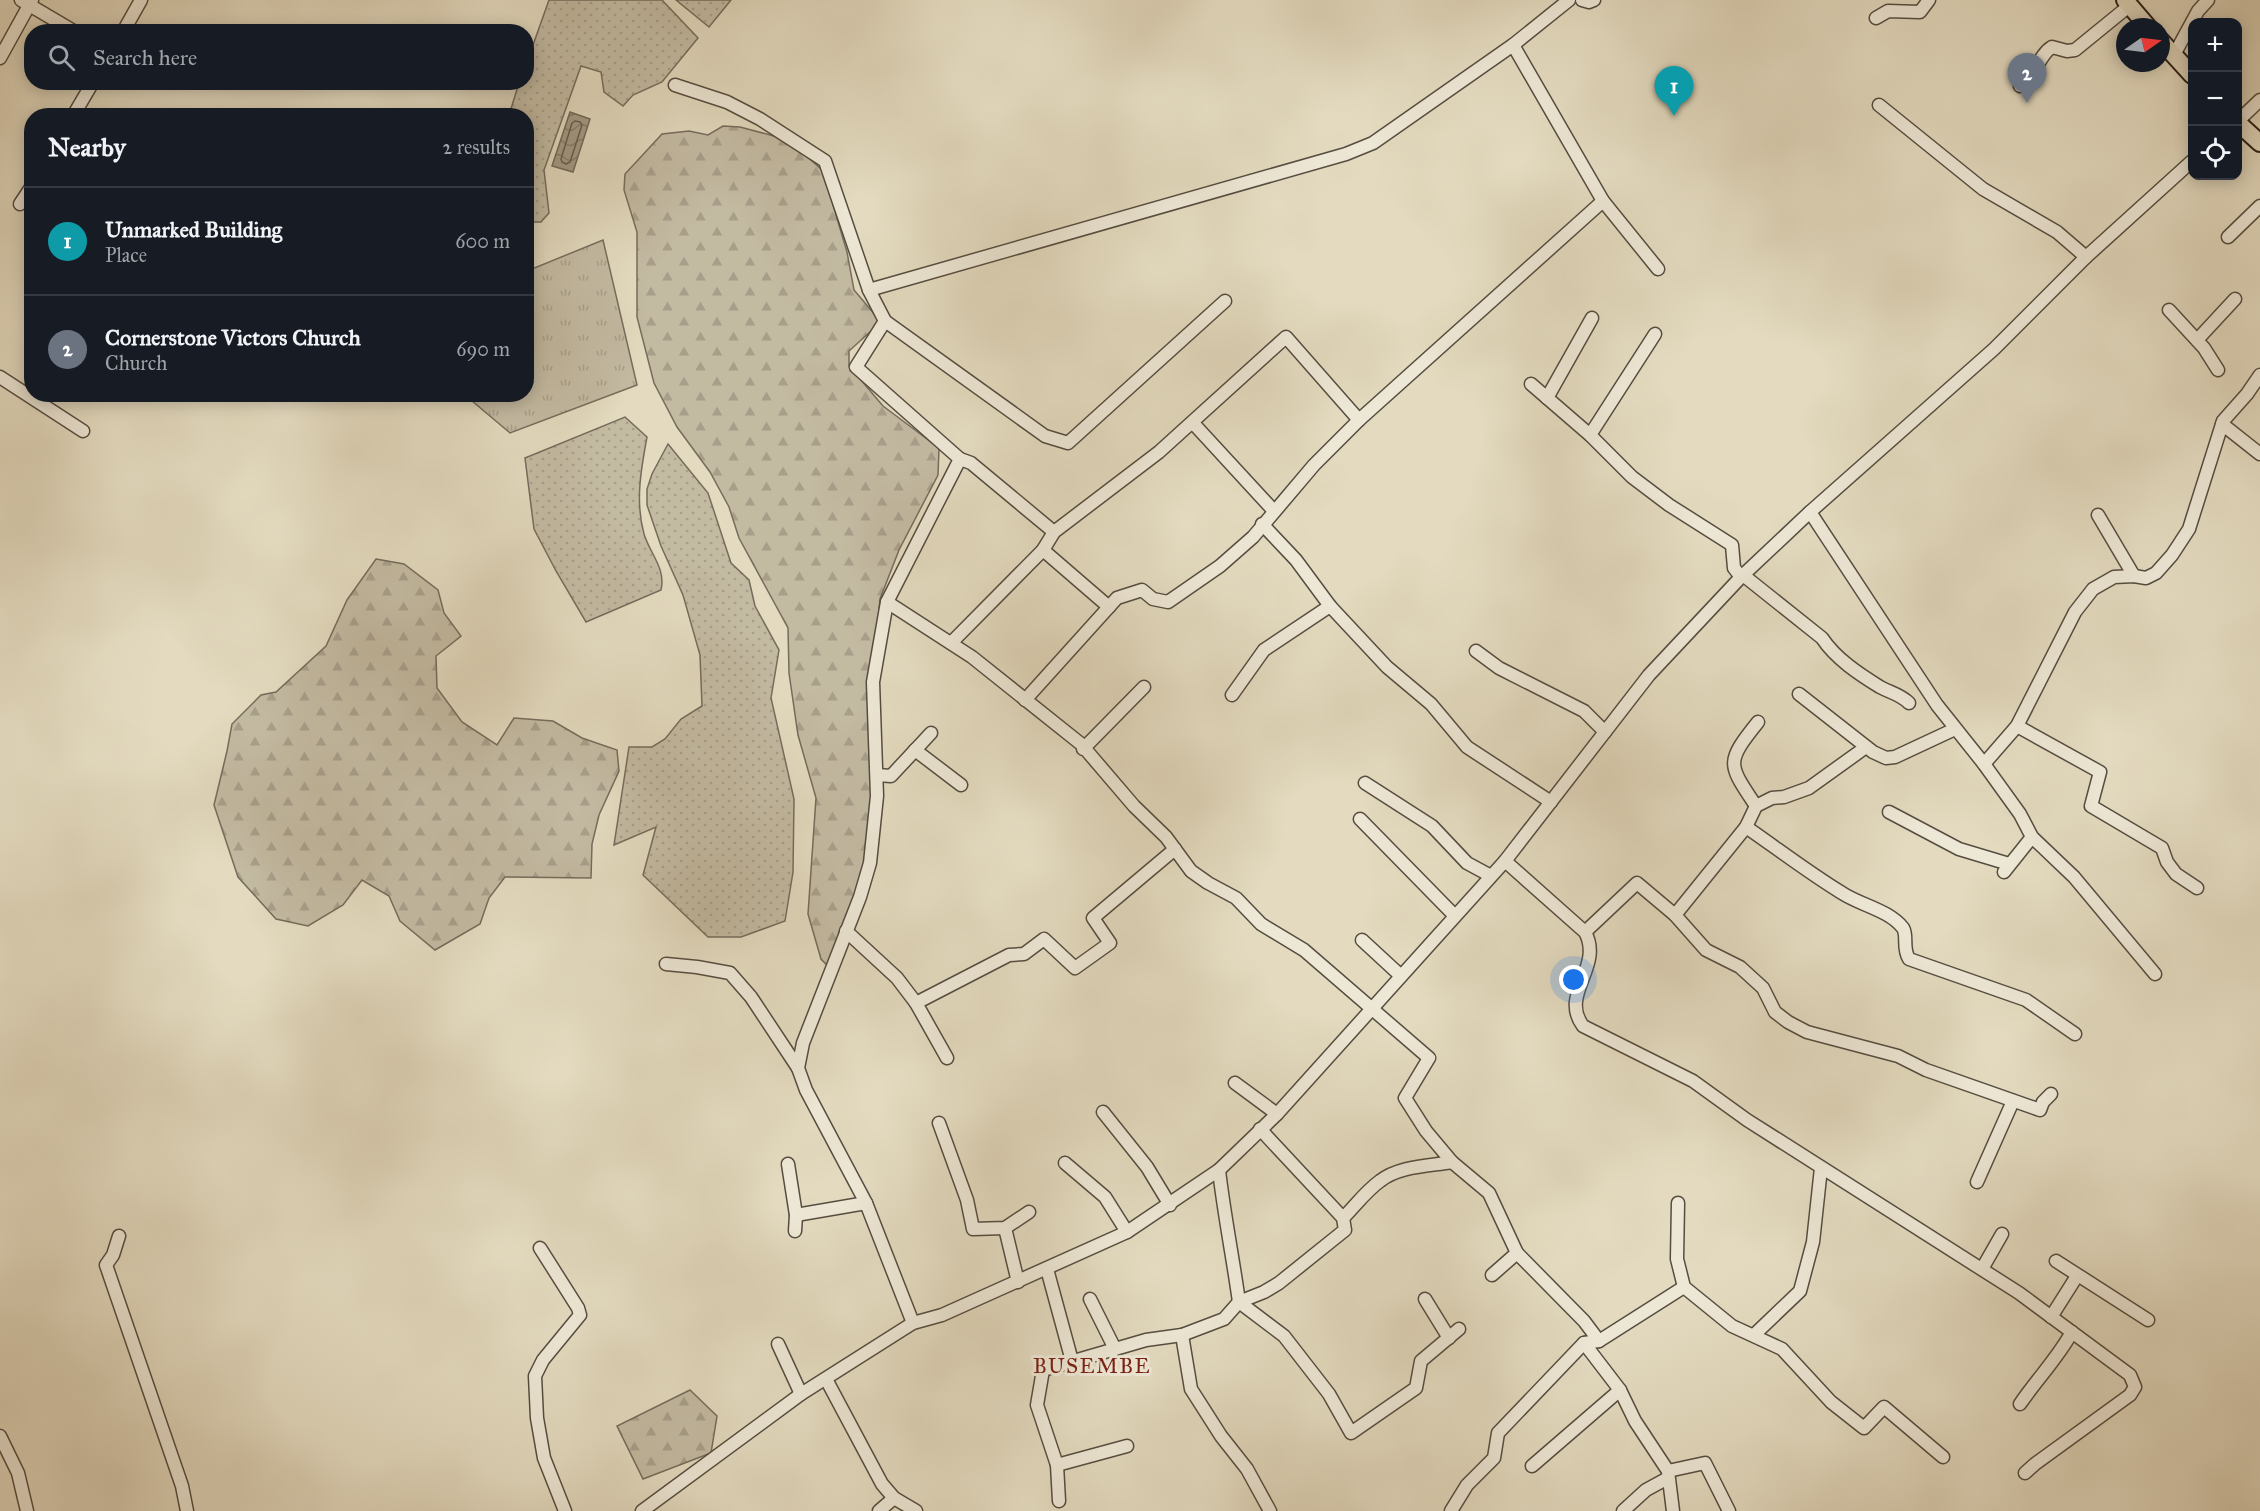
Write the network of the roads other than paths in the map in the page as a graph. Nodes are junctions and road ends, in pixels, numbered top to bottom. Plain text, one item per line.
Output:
1 (141, 0) edge
2 (1569, 0) edge
3 (1582, 0) edge
4 (1594, 0) edge
5 (1929, 0) edge
6 (2208, 0) edge
7 (28, 1) edge
8 (2127, 3) edge
9 (1876, 18) dead end
10 (2140, 18) edge
11 (63, 24) edge
12 (128, 24) edge
13 (1513, 45) junction
14 (2170, 51) edge
15 (2174, 55) junction
16 (0, 58) edge
17 (2190, 72) edge
18 (675, 85) dead end
19 (2020, 86) dead end
20 (88, 90) edge
21 (2260, 100) edge
22 (1879, 105) dead end
23 (78, 108) edge
24 (2242, 118) edge
25 (2242, 126) edge
26 (2260, 143) edge
27 (2188, 165) edge
28 (24, 198) edge
29 (1603, 201) junction
30 (20, 204) dead end
31 (2260, 206) edge
32 (2228, 237) dead end
33 (2086, 257) junction
34 (1658, 269) dead end
35 (869, 290) junction
36 (2235, 299) dead end
37 (1225, 301) dead end
38 (2169, 310) dead end
39 (1592, 318) dead end
40 (885, 321) junction
41 (1655, 334) dead end
42 (2197, 340) junction
43 (2218, 370) dead end
44 (2260, 375) edge
45 (0, 377) edge
46 (1531, 384) dead end
47 (24, 393) edge
48 (1547, 398) junction
49 (38, 402) edge
50 (1359, 420) junction
51 (1193, 423) junction
52 (2222, 424) junction
53 (83, 431) dead end
54 (1590, 435) junction
55 (2260, 454) edge
56 (960, 459) junction
57 (1274, 511) junction
58 (1810, 512) junction
59 (2098, 515) dead end
60 (1262, 524) junction
61 (1054, 532) junction
62 (1043, 550) junction
63 (1742, 576) junction
64 (2134, 576) junction
65 (887, 602) junction
66 (1330, 606) junction
67 (1109, 608) junction
68 (951, 643) junction
69 (1476, 651) dead end
70 (1144, 687) dead end
71 (1799, 694) dead end
72 (1232, 696) dead end
73 (1025, 700) junction
74 (1909, 703) dead end
75 (1758, 722) dead end
76 (2017, 726) junction
77 (1955, 729) junction
78 (1605, 732) junction
79 (931, 733) dead end
80 (1866, 747) junction
81 (1083, 749) junction
82 (915, 750) junction
83 (1984, 764) junction
84 (877, 775) junction
85 (1365, 783) dead end
86 (961, 785) dead end
87 (1551, 802) junction
88 (1756, 806) junction
89 (1889, 812) dead end
90 (1360, 819) dead end
91 (1746, 827) junction
92 (2032, 837) junction
93 (1175, 849) junction
94 (1505, 861) junction
95 (1491, 876) junction
96 (2197, 888) dead end
97 (1675, 915) junction
98 (1455, 916) junction
99 (846, 931) junction
100 (1585, 932) junction
101 (1362, 940) dead end
102 (666, 964) dead end
103 (2155, 974) dead end
104 (1401, 976) junction
105 (915, 1003) junction
106 (1373, 1007) junction
107 (2075, 1034) dead end
108 (947, 1058) dead end
109 (798, 1068) junction
110 (1235, 1083) dead end
111 (2051, 1094) dead end
112 (2013, 1101) junction
113 (1103, 1112) dead end
114 (1276, 1114) junction
115 (939, 1123) dead end
116 (1260, 1129) junction
117 (1452, 1162) junction
118 (1065, 1163) dead end
119 (788, 1164) dead end
120 (1821, 1168) junction
121 (1219, 1170) junction
122 (1977, 1182) dead end
123 (866, 1203) junction
124 (1678, 1203) dead end
125 (1170, 1205) junction
126 (1029, 1212) dead end
127 (796, 1215) junction
128 (1343, 1218) junction
129 (1005, 1228) junction
130 (795, 1231) dead end
131 (1127, 1232) junction
132 (2002, 1234) dead end
133 (119, 1236) dead end
134 (540, 1248) dead end
135 (1517, 1253) junction
136 (2056, 1261) dead end
137 (1047, 1269) junction
138 (1982, 1269) junction
139 (1492, 1275) dead end
140 (2077, 1276) junction
141 (1018, 1282) junction
142 (1684, 1287) junction
143 (1090, 1299) dead end
144 (1425, 1299) dead end
145 (1239, 1302) junction
146 (2052, 1317) junction
147 (2148, 1320) dead end
148 (913, 1323) junction
149 (1459, 1329) dead end
150 (2072, 1332) junction
151 (1182, 1335) junction
152 (1754, 1335) junction
153 (1449, 1338) junction
154 (1599, 1341) junction
155 (1584, 1343) junction
156 (778, 1344) dead end
157 (1115, 1349) junction
158 (1072, 1361) junction
159 (826, 1379) junction
160 (1620, 1390) junction
161 (801, 1394) junction
162 (2020, 1404) dead end
163 (0, 1436) edge
164 (1127, 1446) dead end
165 (1944, 1456) dead end
166 (1057, 1465) junction
167 (1532, 1466) dead end
168 (2025, 1473) dead end
169 (1668, 1474) junction
170 (894, 1498) junction
171 (1059, 1501) dead end
172 (27, 1511) edge
173 (187, 1511) edge
174 (565, 1511) edge
175 (642, 1511) edge
176 (879, 1511) edge
177 (916, 1511) edge
178 (1270, 1511) edge
179 (1451, 1511) edge
180 (1623, 1511) edge
181 (1673, 1511) edge
182 (1729, 1511) edge

1 - 12 street
2 - 13 street
3 - 4 street
5 - 9 street
6 - 15 street
7 - 11 street
7 - 16 street
8 - 10 main road
8 - 19 street
13 - 29 street
13 - 35 street
14 - 15 main road
15 - 17 main road
18 - 35 street
20 - 23 street
21 - 24 street
22 - 33 street
25 - 26 main road
27 - 33 street
28 - 30 street
29 - 34 street
29 - 50 street
31 - 32 street
33 - 58 street
35 - 40 street
36 - 42 street
37 - 40 street
38 - 42 street
39 - 48 street
40 - 56 street
41 - 54 street
42 - 43 street
44 - 52 street
45 - 47 street
46 - 48 street
48 - 54 street
49 - 53 street
50 - 51 street
50 - 57 street
51 - 57 street
51 - 61 street
52 - 55 street
52 - 64 street
54 - 63 street
56 - 61 street
56 - 65 street
57 - 60 street
58 - 63 street
58 - 77 street
59 - 64 street
60 - 66 street
60 - 67 street
61 - 62 street
62 - 67 street
62 - 68 street
63 - 74 street
63 - 78 street
64 - 76 street
65 - 68 street
65 - 84 street
66 - 72 street
66 - 87 street
67 - 73 street
68 - 73 street
69 - 78 street
70 - 81 street
71 - 80 street
73 - 81 street
75 - 88 street
76 - 83 street
76 - 96 street
77 - 80 street
77 - 83 street
78 - 87 street
79 - 82 street
80 - 88 street
81 - 93 street
82 - 84 street
82 - 86 street
83 - 92 street
84 - 99 street
85 - 95 street
87 - 94 street
88 - 91 street
89 - 92 street
90 - 98 street
91 - 97 street
91 - 107 street
92 - 103 street
93 - 105 street
93 - 106 street
94 - 95 street
94 - 100 street
95 - 98 street
97 - 100 street
97 - 112 street
98 - 104 street
99 - 105 street
99 - 109 street
100 - 120 street
101 - 104 street
102 - 109 street
104 - 106 street
105 - 108 street
106 - 114 street
106 - 117 street
109 - 123 street
110 - 114 street
111 - 112 street
112 - 122 street
113 - 125 street
114 - 116 street
115 - 129 street
116 - 121 street
116 - 128 street
117 - 128 street
117 - 135 street
118 - 131 street
119 - 127 street
120 - 138 street
120 - 152 street
121 - 125 street
121 - 145 street
123 - 127 street
123 - 148 street
124 - 142 street
125 - 131 street
126 - 129 street
127 - 130 street
128 - 145 street
129 - 141 street
131 - 137 street
132 - 138 street
133 - 173 street
134 - 174 street
135 - 139 street
135 - 154 street
136 - 140 street
137 - 141 street
137 - 158 street
138 - 146 street
140 - 146 street
140 - 147 street
141 - 148 street
142 - 152 street
142 - 154 street
143 - 157 street
144 - 153 street
145 - 151 street
145 - 153 street
146 - 150 street
148 - 159 street
149 - 153 street
150 - 162 street
150 - 168 street
151 - 157 street
151 - 178 street
152 - 165 street
154 - 155 street
155 - 160 street
155 - 179 street
156 - 161 street
157 - 158 street
158 - 166 street
159 - 161 street
159 - 170 street
160 - 167 street
160 - 169 street
161 - 175 street
163 - 172 street
164 - 166 street
166 - 171 street
169 - 180 street
169 - 181 street
169 - 182 street
170 - 176 street
170 - 177 street

